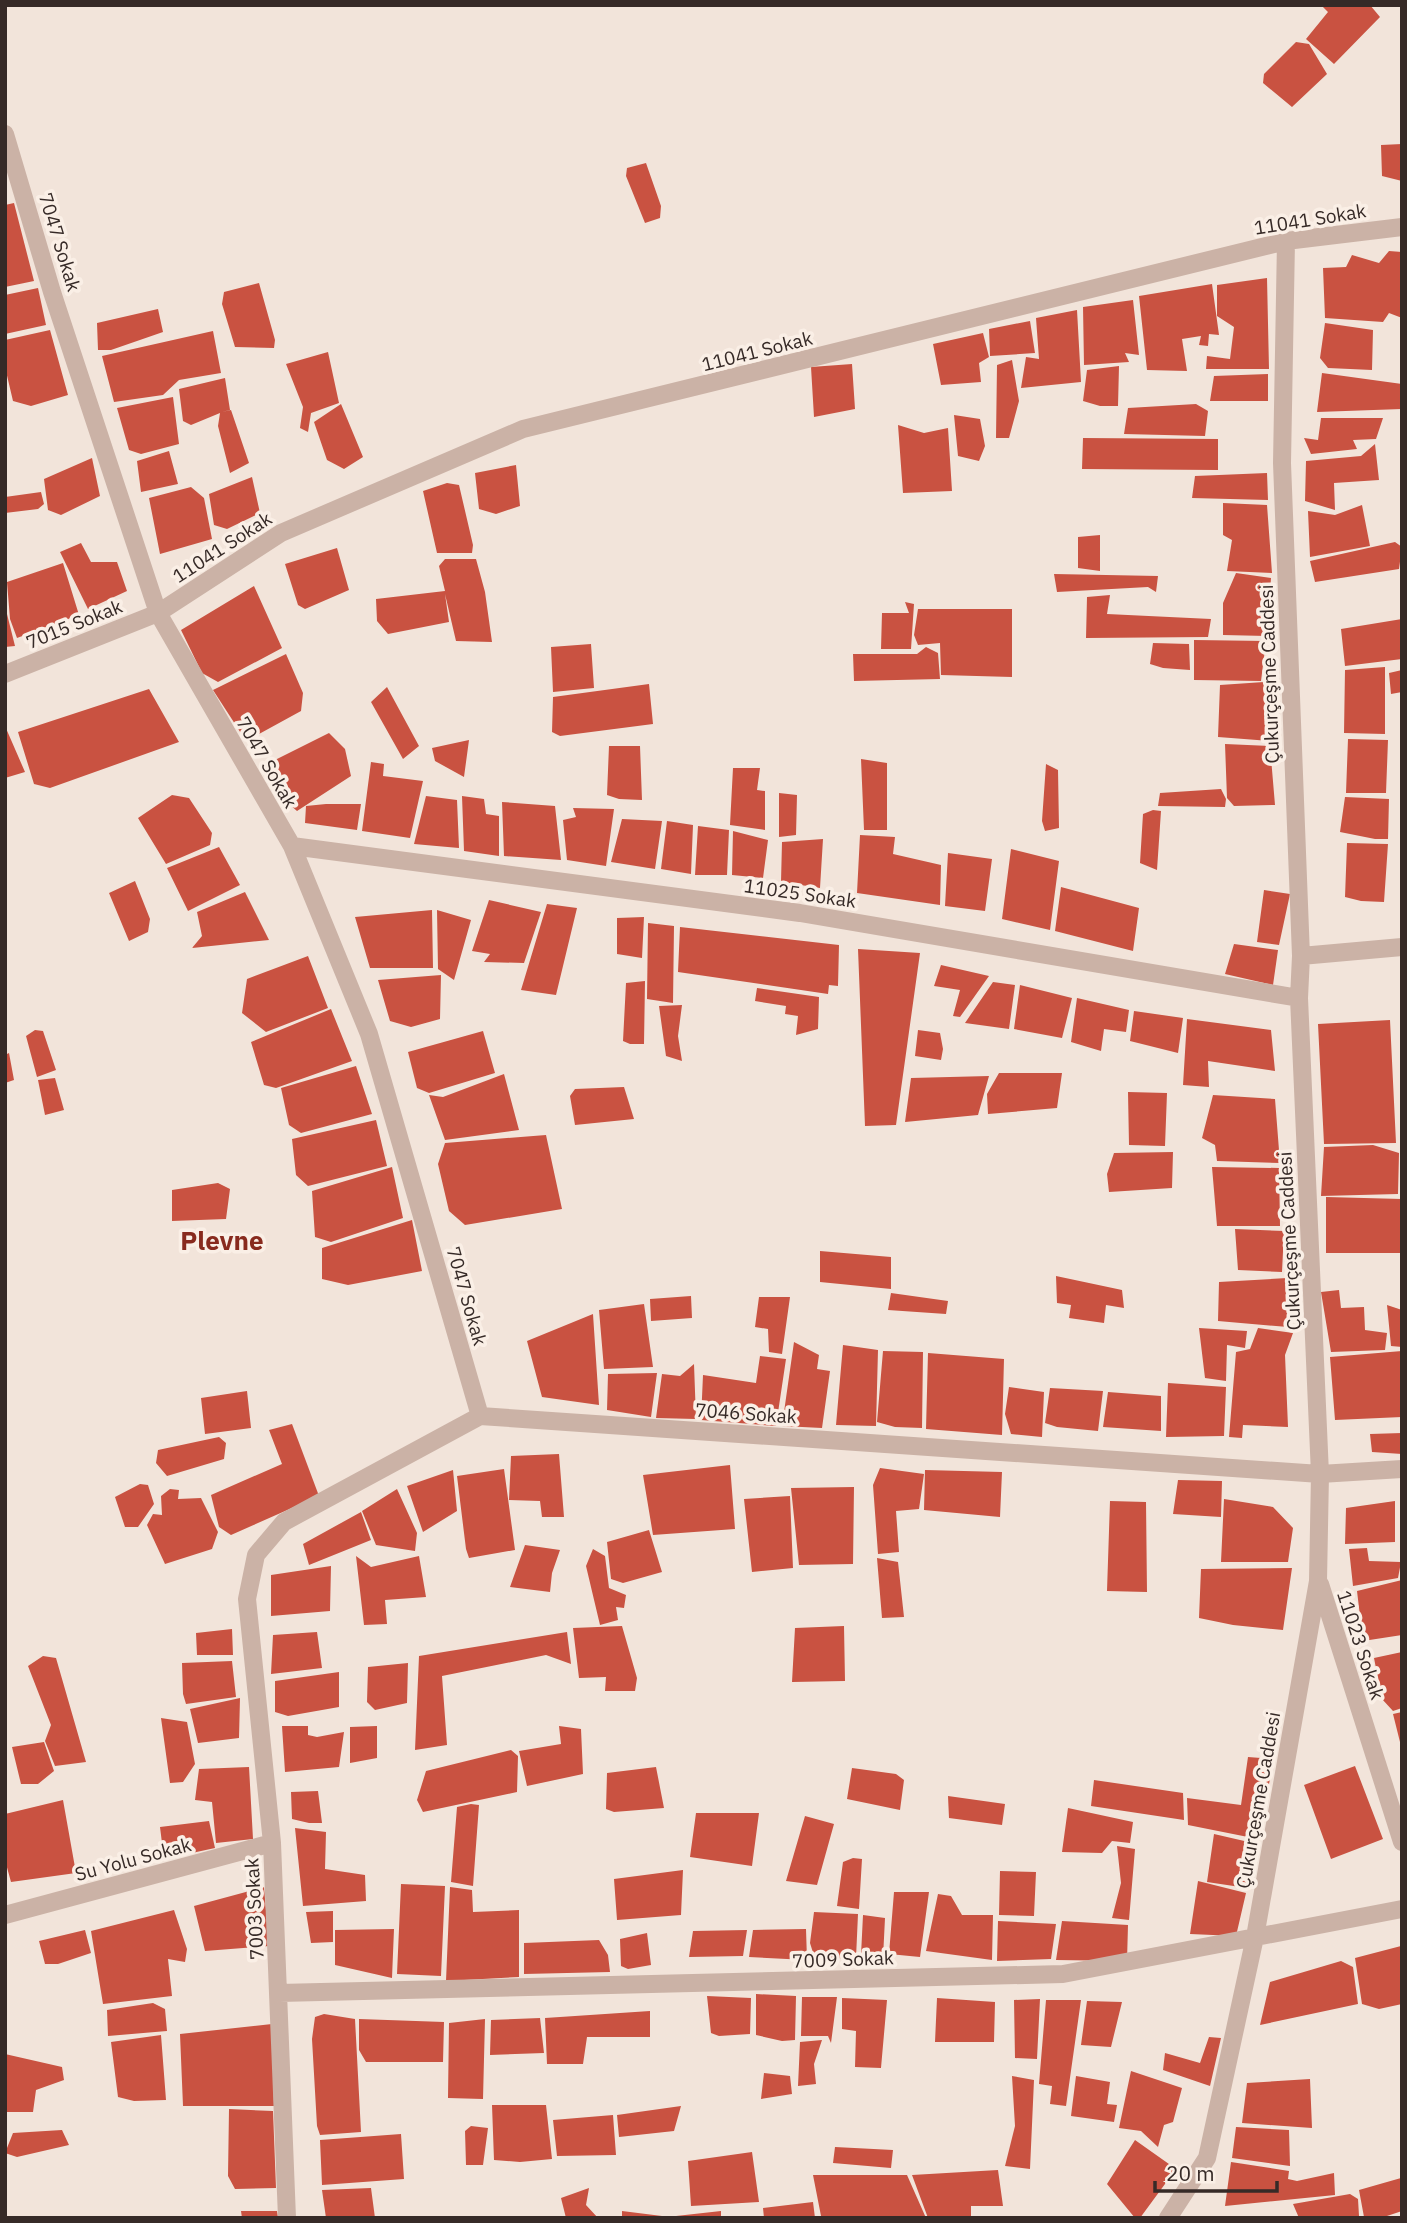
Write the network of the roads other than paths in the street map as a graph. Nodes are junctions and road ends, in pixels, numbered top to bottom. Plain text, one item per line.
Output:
1 (5, 134) edge
2 (1402, 227) edge
3 (1286, 241) junction
4 (158, 613) junction
5 (5, 674) edge
6 (292, 846) junction
7 (1402, 947) edge
8 (1301, 956) junction
9 (1299, 998) junction
10 (480, 1416) junction
11 (1402, 1469) edge
12 (1320, 1474) junction
13 (1318, 1581) junction
14 (1402, 1842) edge
15 (272, 1843) junction
16 (1402, 1909) edge
17 (5, 1914) edge
18 (1255, 1937) junction
19 (279, 1993) junction
20 (287, 2218) edge
21 (1168, 2218) edge

1 - 4 street, 7047 Sokak
2 - 3 street, 11041 Sokak
3 - 4 street, 11041 Sokak
3 - 8 street, Çukurçeşme Caddesi
4 - 5 street, 7015 Sokak
4 - 6 street, 7047 Sokak
6 - 9 street, 11025 Sokak
6 - 10 street, 7047 Sokak
7 - 8 street
8 - 9 street, Çukurçeşme Caddesi
9 - 12 street, Çukurçeşme Caddesi
10 - 12 street, 7046 Sokak
10 - 15 street, 7003 Sokak
11 - 12 street, 7046 Sokak
12 - 13 street, Çukurçeşme Caddesi
13 - 14 street, 11023 Sokak
13 - 18 street, Çukurçeşme Caddesi
15 - 17 street, Su Yolu Sokak
15 - 19 street, 7003 Sokak
16 - 18 street, 7009 Sokak
18 - 19 street, 7009 Sokak
18 - 21 street, Çukurçeşme Caddesi
19 - 20 street, 7003 Sokak

